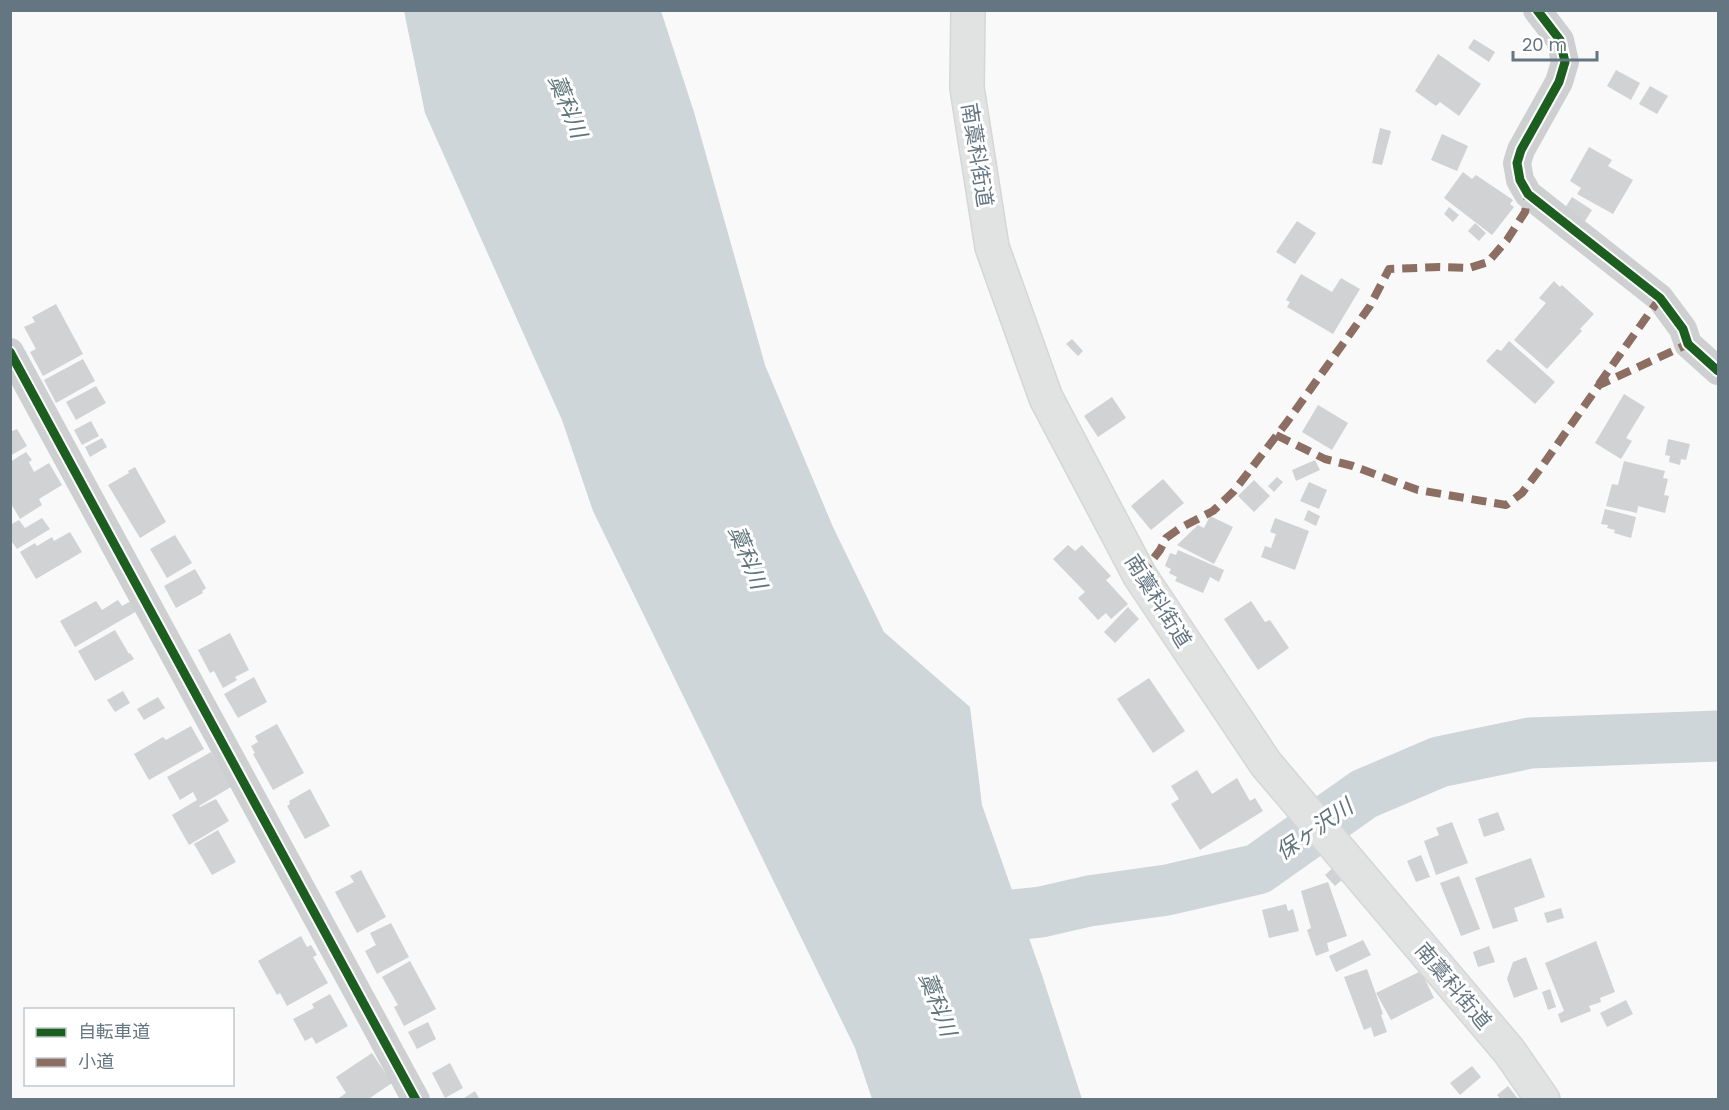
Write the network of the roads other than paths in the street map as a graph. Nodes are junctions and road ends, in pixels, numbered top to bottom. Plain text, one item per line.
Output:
1 (968, 10) edge
2 (1537, 10) edge
3 (10, 352) edge
4 (1719, 371) edge
5 (416, 1100) edge
6 (1543, 1100) edge

1 - 6 main road, 南藁科街道
2 - 4 street
3 - 5 street

